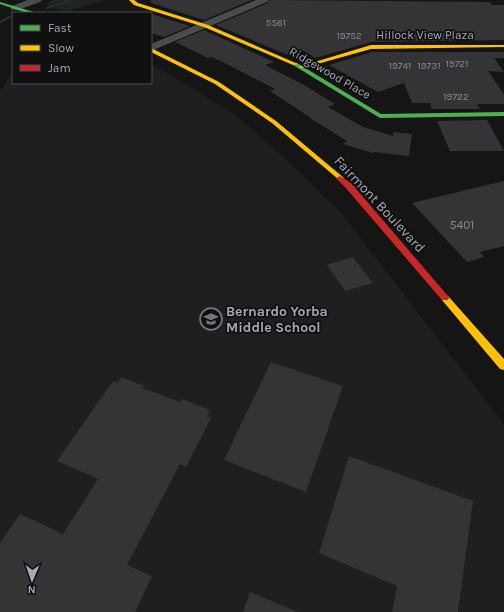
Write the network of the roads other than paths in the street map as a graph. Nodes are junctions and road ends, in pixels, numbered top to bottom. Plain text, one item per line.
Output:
1 (37, 0) edge
2 (131, 0) edge
3 (264, 0) edge
4 (0, 3) edge
5 (15, 8) junction
6 (29, 12) edge
7 (206, 26) junction
8 (504, 46) edge
9 (152, 49) edge
10 (152, 50) edge
11 (301, 67) junction
12 (504, 114) edge
13 (504, 366) edge

1 - 5 street
2 - 7 street, Ridgewood Place
3 - 7 street
4 - 5 street
5 - 6 street
7 - 9 street
7 - 11 street, Ridgewood Place
8 - 11 street, Hillock View Plaza
10 - 13 street, Fairmont Boulevard
11 - 12 street, Ridgewood Place

